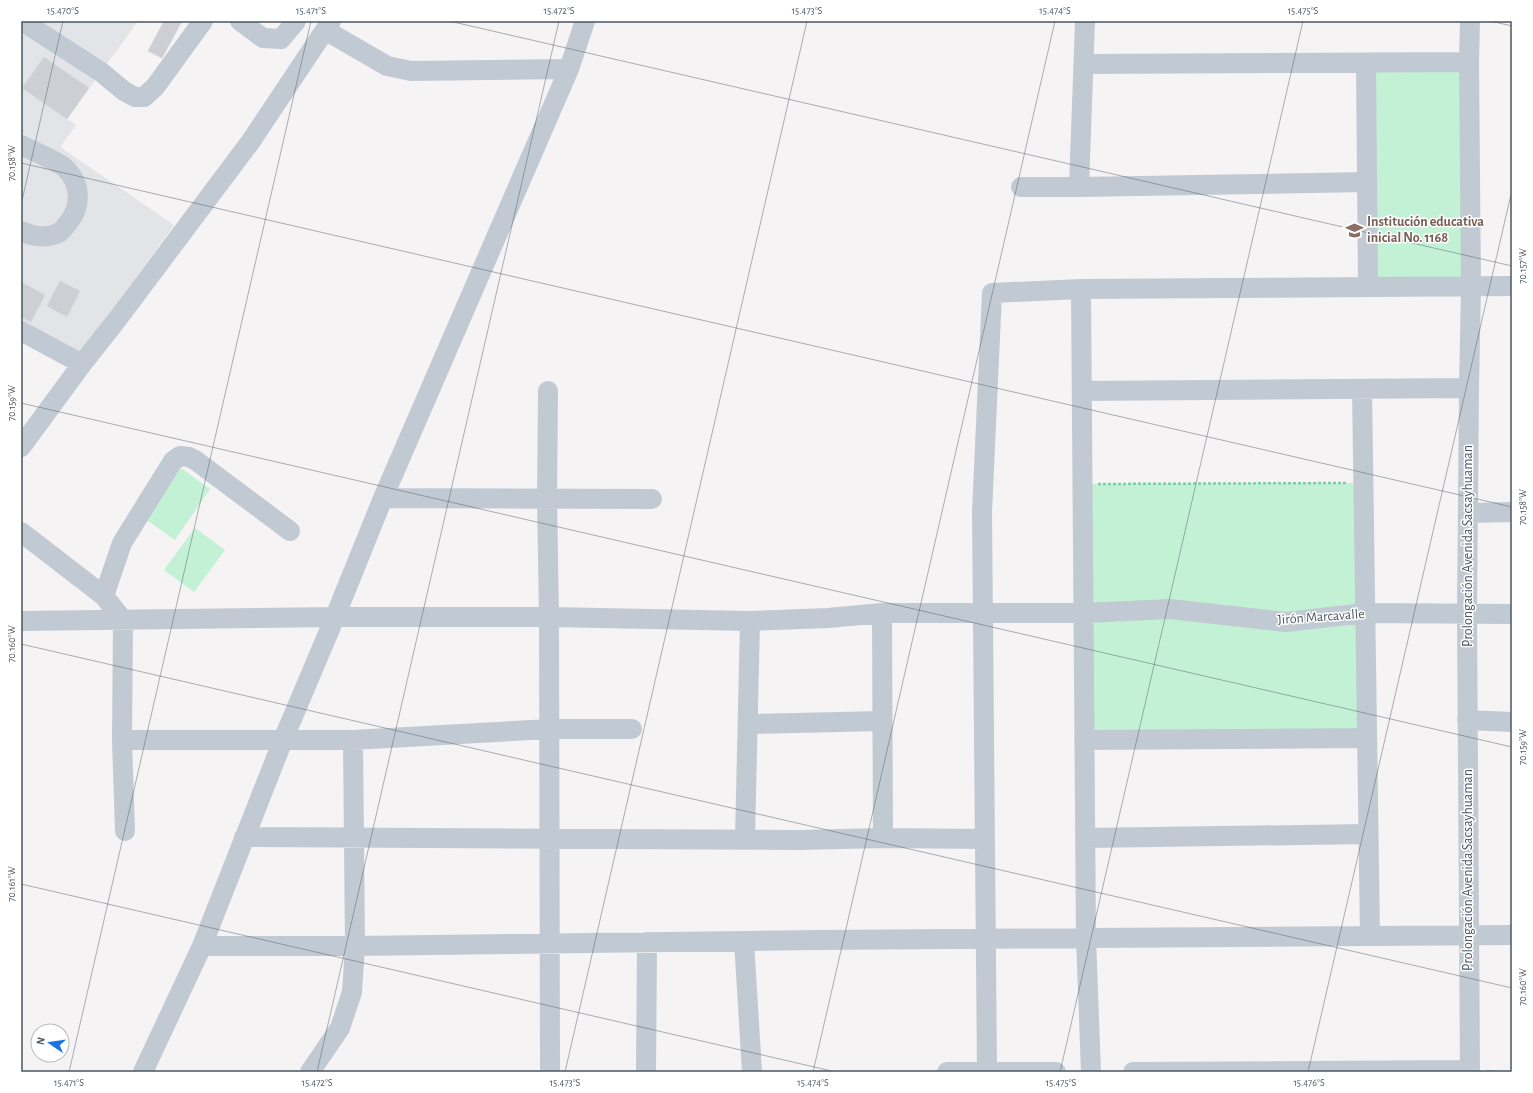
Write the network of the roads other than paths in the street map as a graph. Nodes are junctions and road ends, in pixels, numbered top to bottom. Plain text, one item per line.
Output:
1 (22, 21) edge
2 (203, 21) edge
3 (240, 21) edge
4 (296, 21) edge
5 (585, 21) edge
6 (1085, 21) edge
7 (1470, 21) edge
8 (328, 26) edge
9 (1469, 62) junction
10 (1366, 63) junction
11 (1084, 64) junction
12 (569, 69) junction
13 (21, 145) edge
14 (1367, 182) junction
15 (1021, 187) dead end
16 (1078, 187) junction
17 (21, 231) edge
18 (1512, 286) edge
19 (1471, 287) junction
20 (1368, 288) junction
21 (1081, 289) junction
22 (21, 331) edge
23 (82, 364) junction
24 (1469, 388) junction
25 (1362, 389) junction
26 (548, 391) dead end
27 (1082, 391) junction
28 (21, 447) edge
29 (547, 497) junction
30 (383, 498) junction
31 (652, 499) dead end
32 (1512, 512) edge
33 (1468, 513) junction
34 (290, 531) dead end
35 (21, 532) edge
36 (104, 596) junction
37 (982, 612) junction
38 (882, 613) junction
39 (1084, 613) junction
40 (1365, 613) junction
41 (1467, 614) junction
42 (1512, 614) edge
43 (335, 617) junction
44 (549, 618) junction
45 (123, 620) junction
46 (21, 621) edge
47 (750, 621) junction
48 (1467, 720) junction
49 (882, 721) junction
50 (1512, 722) edge
51 (748, 724) junction
52 (549, 729) junction
53 (632, 729) dead end
54 (1367, 738) junction
55 (122, 740) junction
56 (283, 740) junction
57 (353, 740) junction
58 (1084, 740) junction
59 (125, 831) dead end
60 (1368, 834) junction
61 (244, 837) junction
62 (354, 838) junction
63 (883, 838) junction
64 (1085, 838) junction
65 (549, 839) junction
66 (745, 839) junction
67 (985, 839) junction
68 (1512, 935) edge
69 (1370, 936) junction
70 (1468, 936) junction
71 (1086, 938) junction
72 (987, 939) junction
73 (744, 941) junction
74 (647, 942) junction
75 (550, 943) junction
76 (202, 946) junction
77 (355, 946) junction
78 (1470, 1071) edge
79 (143, 1072) edge
80 (310, 1072) edge
81 (550, 1072) edge
82 (646, 1072) edge
83 (752, 1072) edge
84 (947, 1072) edge
85 (987, 1072) edge
86 (1056, 1072) edge
87 (1091, 1072) edge
88 (1133, 1072) edge
89 (1191, 1072) edge

1 - 2 street
3 - 4 street
5 - 12 street
6 - 11 street
7 - 9 street, Prolongación Avenida Sacsayhuaman
8 - 12 street
8 - 23 street
9 - 10 street
9 - 19 street, Prolongación Avenida Sacsayhuaman
10 - 11 street
10 - 14 street
11 - 16 street
12 - 30 street
13 - 17 street
14 - 16 street
14 - 20 street
15 - 16 street
18 - 19 street
19 - 20 street
19 - 24 street, Prolongación Avenida Sacsayhuaman
20 - 21 street
21 - 27 street
21 - 37 street
22 - 23 street
23 - 28 street
24 - 25 street
24 - 33 street, Prolongación Avenida Sacsayhuaman
25 - 27 street
25 - 40 street
26 - 29 street
27 - 39 street
29 - 30 street
29 - 31 street
29 - 44 street
30 - 43 street
32 - 33 street
33 - 41 street, Prolongación Avenida Sacsayhuaman
34 - 36 street
35 - 36 street
36 - 45 street
37 - 38 street, Jirón Marcavalle
37 - 39 street, Jirón Marcavalle
37 - 67 street
38 - 47 street, Jirón Marcavalle
38 - 49 street
39 - 40 street, Jirón Marcavalle
39 - 58 street
40 - 41 street, Jirón Marcavalle
40 - 54 street
41 - 42 street, Jirón Marcavalle
41 - 48 street, Prolongación Avenida Sacsayhuaman
43 - 44 street, Jirón Marcavalle
43 - 45 street, Jirón Marcavalle
43 - 56 street
44 - 47 street, Jirón Marcavalle
44 - 52 street
45 - 46 street, Jirón Marcavalle
45 - 55 street
47 - 51 street
48 - 50 street
48 - 70 street, Prolongación Avenida Sacsayhuaman
49 - 51 street
49 - 63 street
51 - 66 street
52 - 53 street
52 - 57 street
52 - 65 street
54 - 58 street
54 - 60 street
55 - 56 street
55 - 59 street
56 - 57 street
56 - 61 street
57 - 62 street
58 - 64 street
60 - 64 street
60 - 69 street
61 - 62 street
61 - 76 street
62 - 65 street
62 - 77 street
63 - 66 street
63 - 67 street
64 - 71 street
65 - 66 street
65 - 75 street
67 - 72 street
68 - 70 street
69 - 70 street
69 - 71 street
70 - 78 street, Prolongación Avenida Sacsayhuaman
71 - 72 street
71 - 87 street
72 - 73 street
72 - 85 street
73 - 74 street
73 - 83 street
74 - 75 street
74 - 82 street
75 - 77 street
75 - 81 street
76 - 77 street
76 - 79 street
77 - 80 street
78 - 89 street
84 - 85 street
85 - 86 street
88 - 89 street

